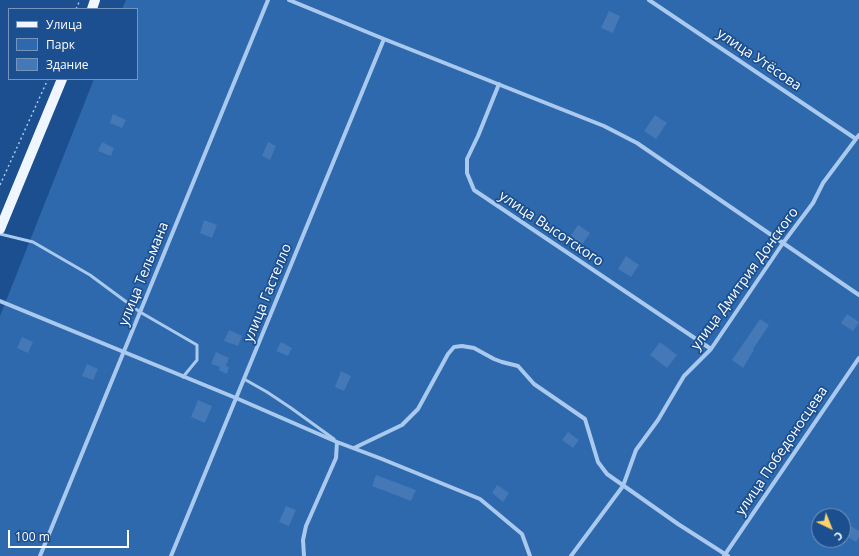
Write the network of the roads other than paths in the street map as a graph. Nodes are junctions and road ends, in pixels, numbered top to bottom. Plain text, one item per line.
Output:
1 (268, 0) edge
2 (289, 0) edge
3 (649, 0) edge
4 (384, 39) junction
5 (62, 80) edge
6 (499, 84) junction
7 (859, 134) edge
8 (856, 139) junction
9 (0, 229) edge
10 (0, 234) edge
11 (783, 243) junction
12 (859, 295) edge
13 (0, 301) edge
14 (140, 312) junction
15 (711, 349) junction
16 (124, 352) junction
17 (859, 358) edge
18 (184, 376) junction
19 (244, 379) junction
20 (236, 398) junction
21 (337, 442) junction
22 (354, 448) junction
23 (624, 486) junction
24 (726, 555) edge
25 (40, 556) edge
26 (170, 556) edge
27 (304, 556) edge
28 (530, 556) edge
29 (571, 556) edge

1 - 14 street, улица Тельмана
2 - 4 street
3 - 8 street, улица Утёсова
4 - 6 street
4 - 19 street, улица Гастелло
5 - 9 main road
6 - 11 street
6 - 15 street, улица Высотского
7 - 8 street, улица Дмитрия Донского
8 - 11 street, улица Дмитрия Донского
10 - 14 lane
11 - 12 street
11 - 15 street, улица Дмитрия Донского
13 - 16 street
14 - 16 street, улица Тельмана
14 - 18 lane
15 - 23 street, улица Дмитрия Донского
16 - 18 street
16 - 25 street, улица Тельмана
17 - 24 street, улица Победоносцева
18 - 20 street
19 - 20 street, улица Гастелло
19 - 21 lane
20 - 21 street
20 - 26 street, улица Гастелло
21 - 22 street
21 - 27 street
22 - 23 street
22 - 28 street
23 - 24 street
23 - 29 street, улица Дмитрия Донского

